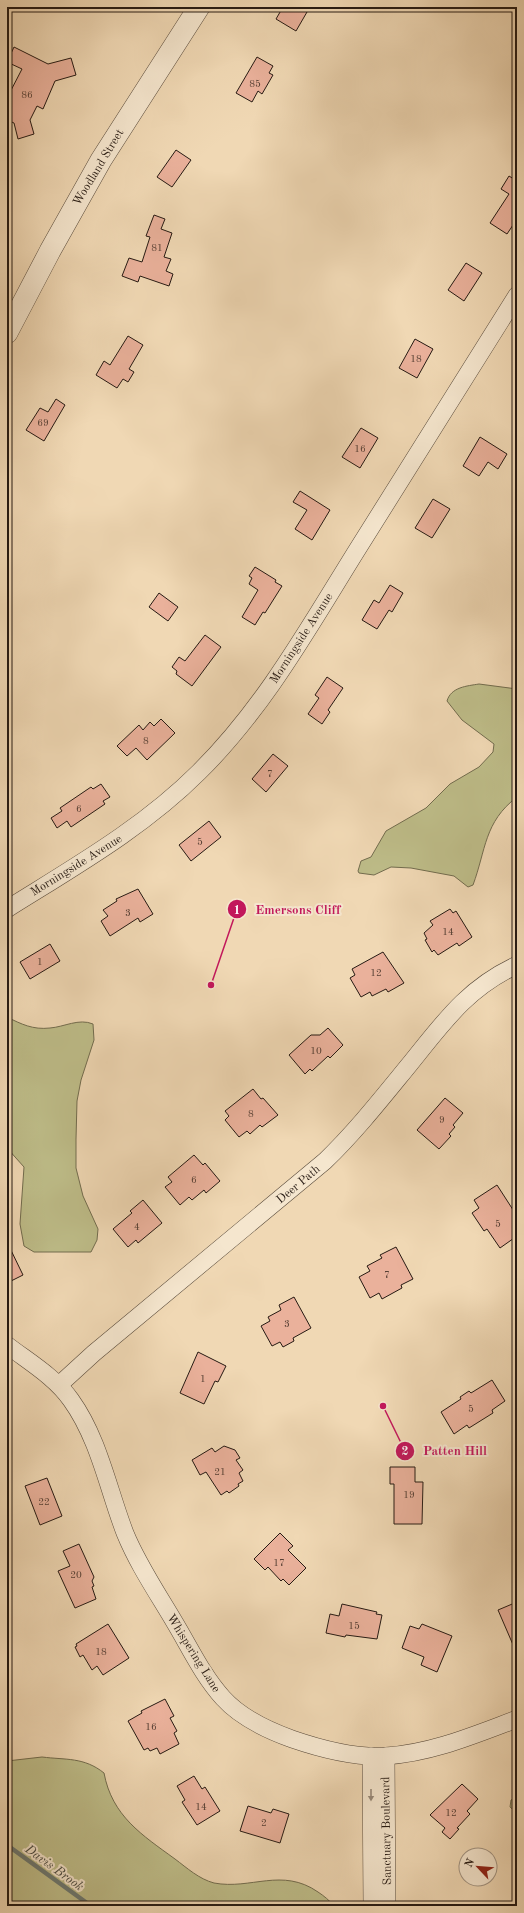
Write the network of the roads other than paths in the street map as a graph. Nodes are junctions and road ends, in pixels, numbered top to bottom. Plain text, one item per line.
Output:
1 (199, 7) edge
2 (517, 295) edge
3 (7, 333) edge
4 (7, 909) edge
5 (517, 965) edge
6 (7, 1345) edge
7 (59, 1385) junction
8 (517, 1719) edge
9 (378, 1756) junction
10 (372, 1906) edge
11 (387, 1906) edge

1 - 3 street, Woodland Street
2 - 4 street, Morningside Avenue
5 - 7 street, Deer Path
6 - 7 street, Whispering Lane
7 - 9 street, Whispering Lane
8 - 9 street, Whispering Lane
9 -> 10 street, Sanctuary Boulevard
9 - 11 street, Sanctuary Boulevard

